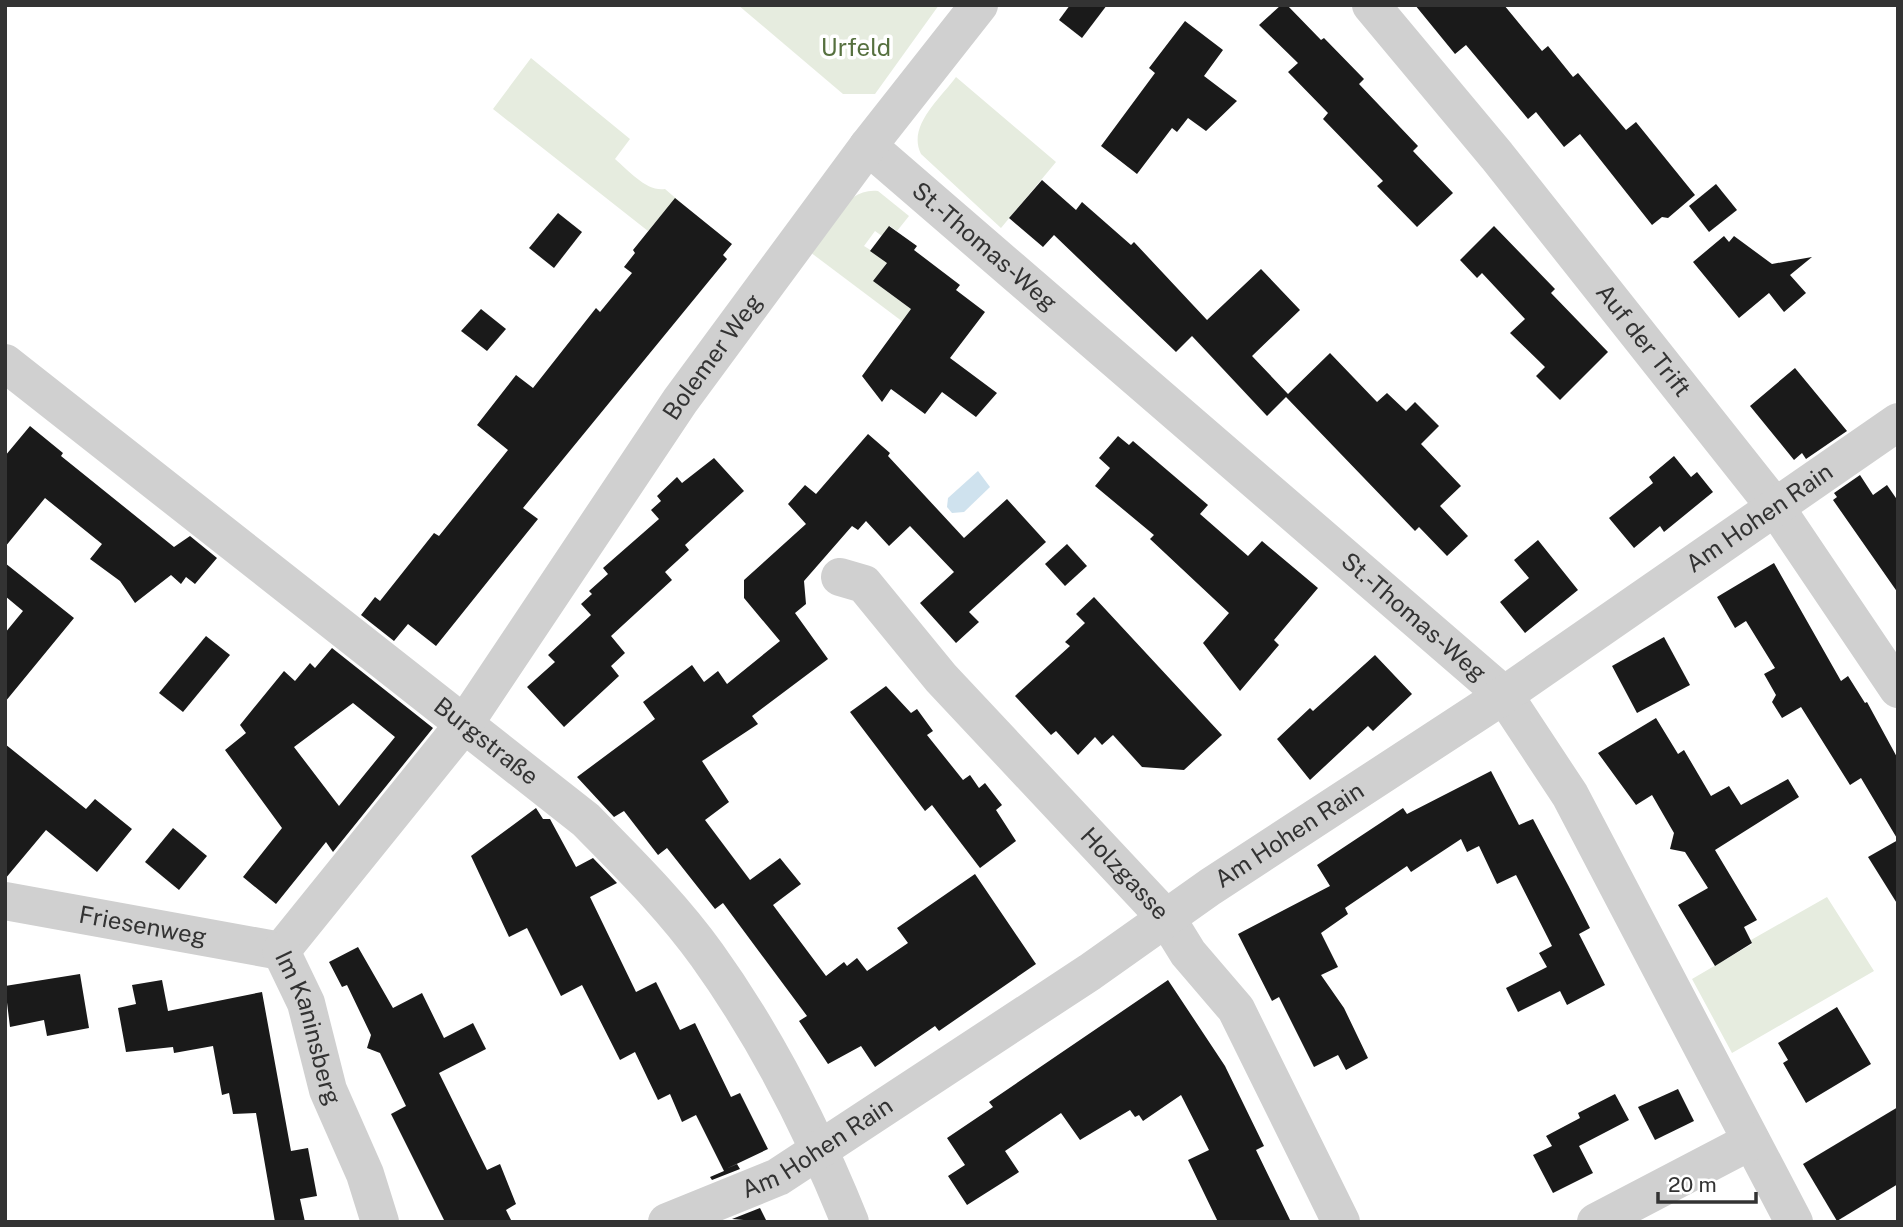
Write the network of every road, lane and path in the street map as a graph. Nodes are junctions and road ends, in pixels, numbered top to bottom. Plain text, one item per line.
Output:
1 (979, 5) edge
2 (1371, 5) edge
3 (868, 146) junction
4 (5, 363) edge
5 (1898, 422) edge
6 (1776, 508) junction
7 (840, 577) dead end
8 (1898, 689) edge
9 (1504, 695) junction
10 (465, 723) junction
11 (5, 901) edge
12 (1167, 919) junction
13 (281, 951) junction
14 (1751, 1141) junction
15 (820, 1147) junction
16 (380, 1222) edge
17 (667, 1222) edge
18 (850, 1222) edge
19 (1341, 1222) edge
20 (1596, 1222) edge
21 (1794, 1222) edge

1 - 3 street, Bolemer Weg
2 - 6 street, Auf der Trift
3 - 9 street, St.-Thomas-Weg
3 - 10 street, Bolemer Weg
4 - 10 street, Burgstraße
5 - 6 street, Am Hohen Rain
6 - 8 street, Auf der Trift
6 - 9 street, Am Hohen Rain
7 - 12 street, Holzgasse
9 - 12 street, Am Hohen Rain
9 - 14 street, St.-Thomas-Weg
10 - 13 street, Im Kaninsberg
10 - 15 street, Burgstraße
11 - 13 street, Friesenweg
12 - 15 street, Am Hohen Rain
12 - 19 street, Holzgasse
13 - 16 street, Im Kaninsberg
14 - 20 street
14 - 21 street, St.-Thomas-Weg
15 - 17 street, Am Hohen Rain
15 - 18 street, Burgstraße

